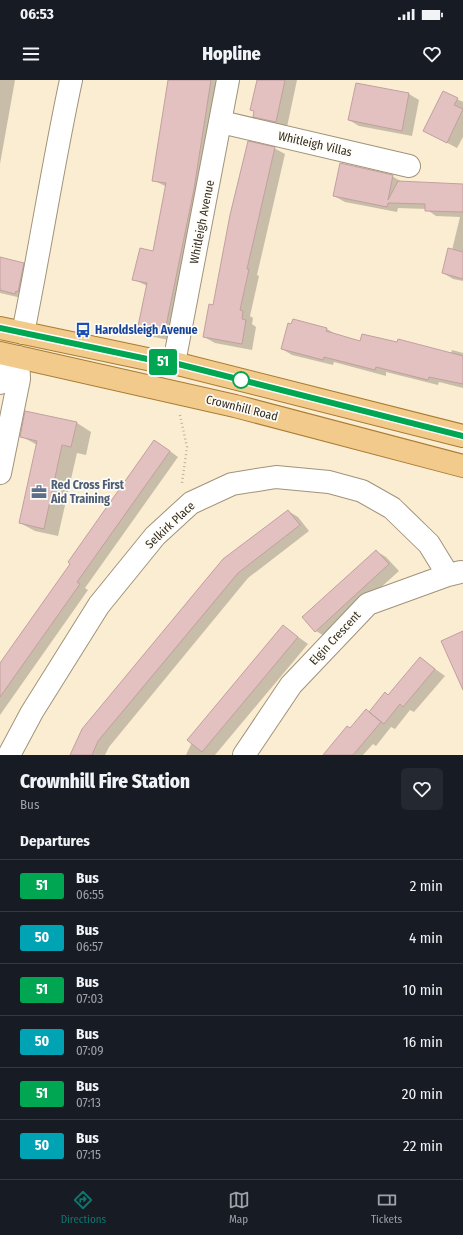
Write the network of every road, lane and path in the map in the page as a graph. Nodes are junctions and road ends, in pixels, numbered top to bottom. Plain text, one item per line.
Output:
1 (71, 80) edge
2 (228, 80) edge
3 (221, 122) junction
4 (409, 166) dead end
5 (0, 328) edge
6 (23, 333) junction
7 (0, 342) edge
8 (9, 355) edge
9 (174, 363) junction
10 (0, 383) edge
11 (168, 390) junction
12 (463, 436) edge
13 (463, 466) edge
14 (0, 473) edge
15 (182, 484) dead end
16 (456, 573) edge
17 (0, 752) edge
18 (4, 755) edge
19 (9, 755) edge
20 (244, 755) edge

1 - 6 street
2 - 3 street, Whitleigh Avenue
3 - 4 street, Whitleigh Villas
3 - 9 street, Whitleigh Avenue
5 - 6 main road
6 - 9 main road
7 - 8 street, Crownhill Road
8 - 10 street
8 - 11 main road, Crownhill Road
8 - 14 street
9 - 12 main road
11 - 13 main road, Crownhill Road
11 - 15 path
16 - 19 street, Selkirk Place
16 - 20 street, Elgin Crescent
17 - 18 street

